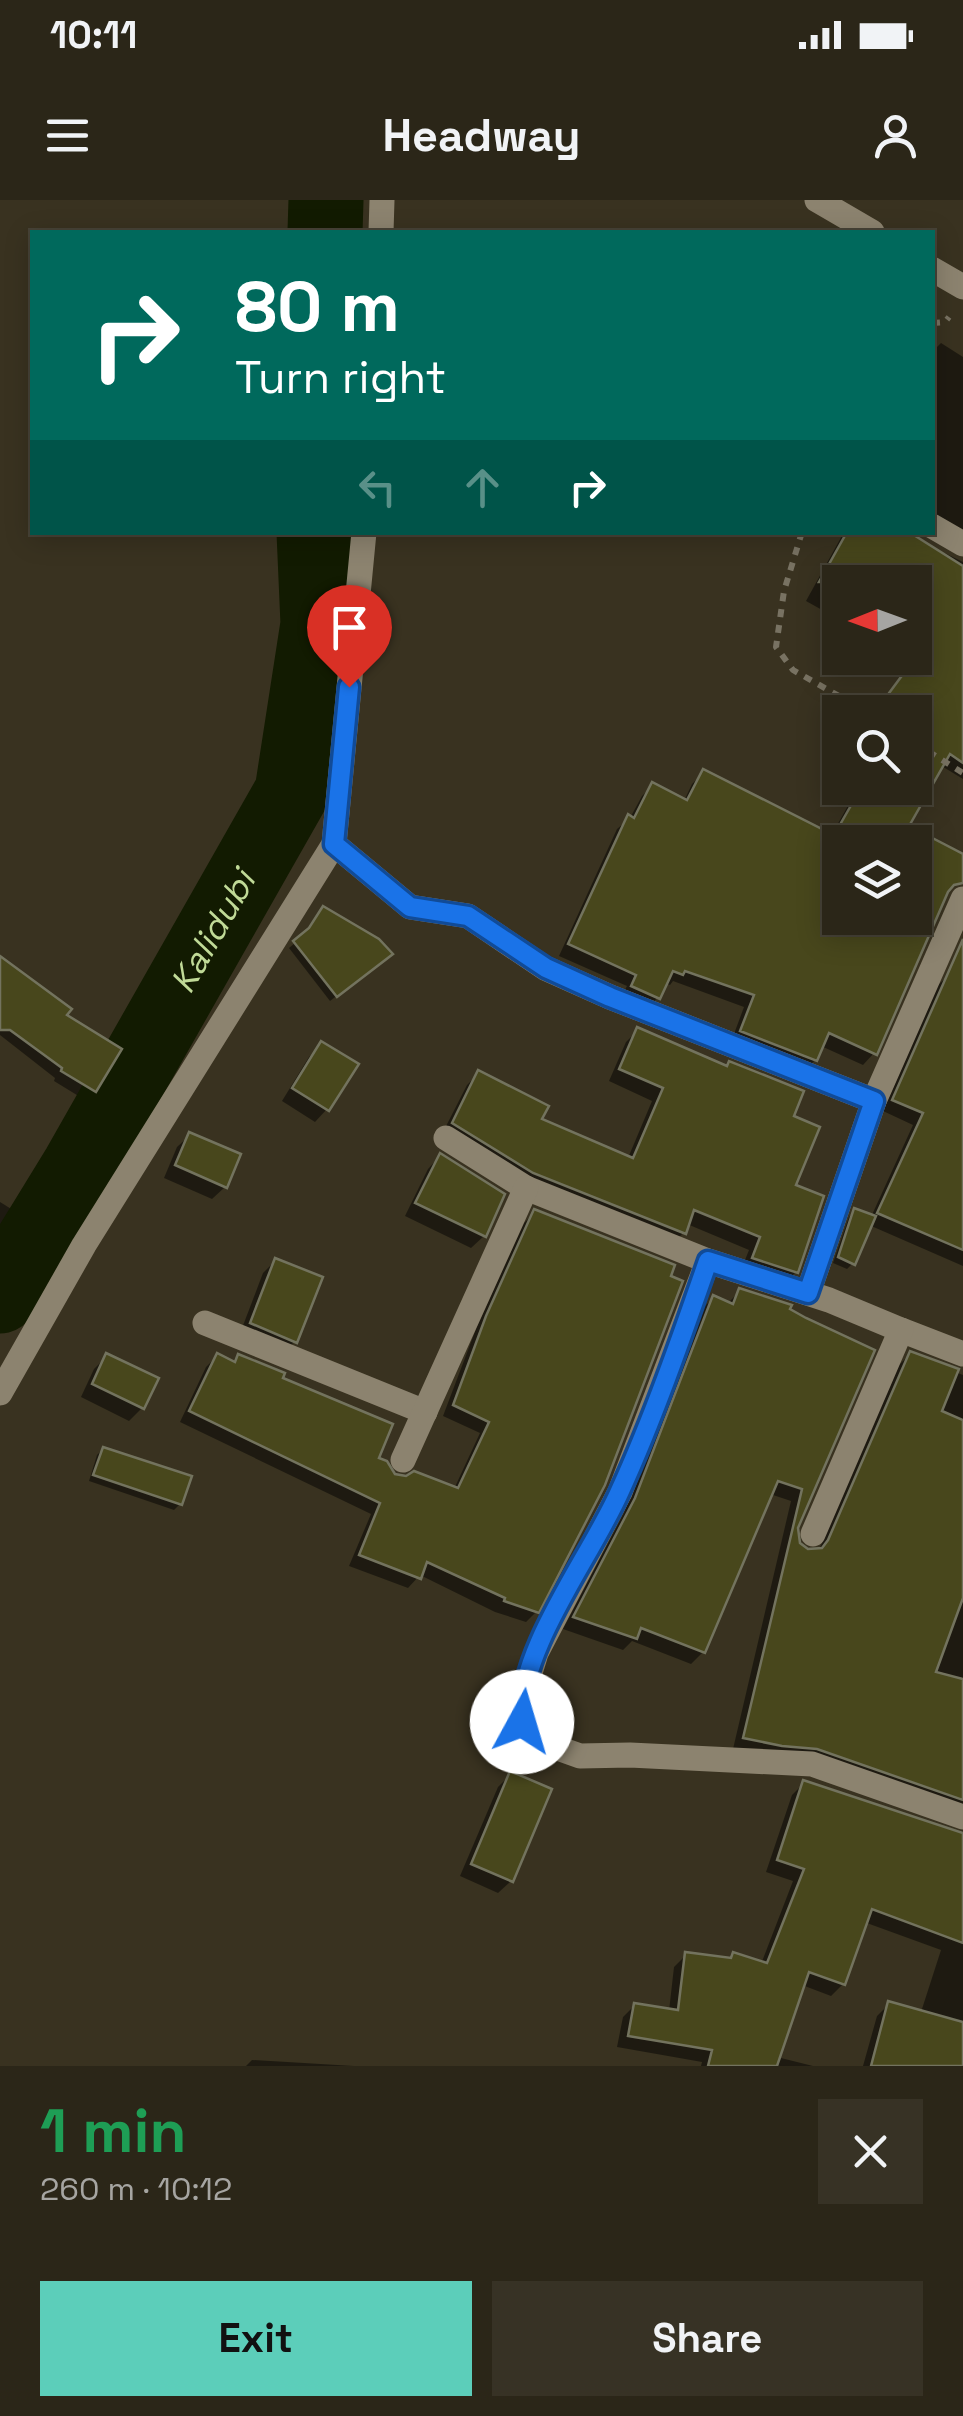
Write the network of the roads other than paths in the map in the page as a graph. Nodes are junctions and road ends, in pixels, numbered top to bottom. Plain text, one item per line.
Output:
1 (382, 200) edge
2 (817, 200) edge
3 (382, 230) edge
4 (869, 230) edge
5 (935, 271) edge
6 (963, 287) edge
7 (935, 528) edge
8 (364, 535) edge
9 (963, 544) edge
10 (334, 844) junction
11 (963, 900) edge
12 (957, 927) edge
13 (874, 1101) junction
14 (446, 1138) dead end
15 (526, 1188) junction
16 (708, 1261) junction
17 (808, 1293) junction
18 (205, 1324) dead end
19 (901, 1330) junction
20 (963, 1354) edge
21 (0, 1393) edge
22 (424, 1412) junction
23 (403, 1460) dead end
24 (812, 1534) dead end
25 (963, 1817) edge

1 - 3 street
2 - 4 street
5 - 6 street
7 - 9 street
8 - 10 street
10 - 13 street
10 - 21 street
11 - 12 street
12 - 13 street
13 - 17 street
14 - 15 street
15 - 16 street
15 - 22 street
16 - 17 street
16 - 25 street
17 - 19 street
18 - 22 street
19 - 20 street
19 - 24 street
22 - 23 street

